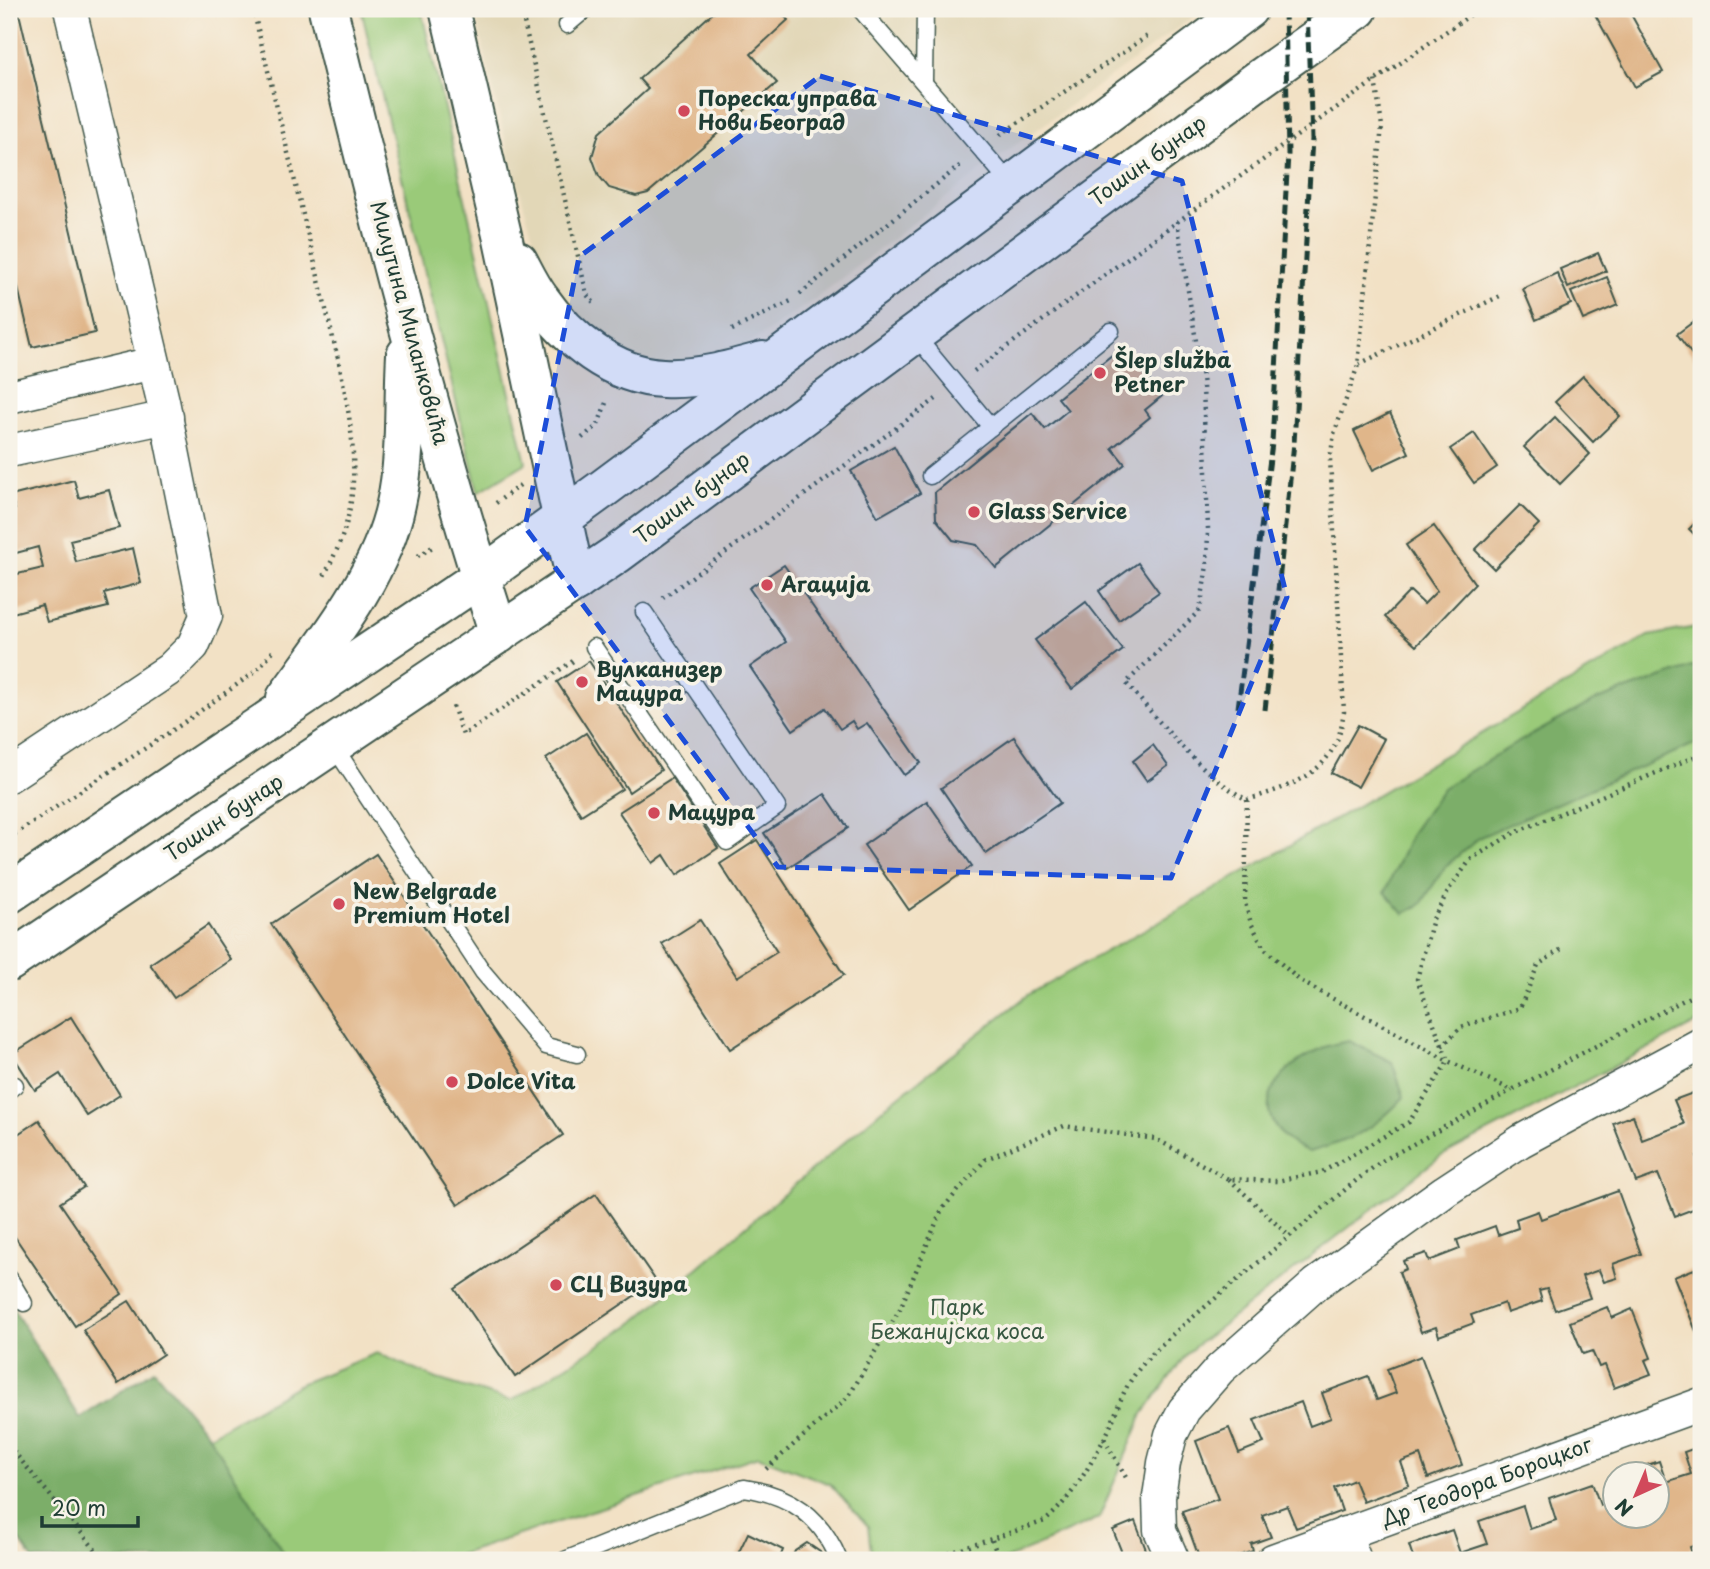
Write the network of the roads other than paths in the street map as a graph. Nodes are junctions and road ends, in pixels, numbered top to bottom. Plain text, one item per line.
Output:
1 (70, 9) edge
2 (328, 9) edge
3 (449, 9) edge
4 (586, 9) edge
5 (860, 9) edge
6 (925, 9) edge
7 (1248, 9) edge
8 (1358, 9) edge
9 (567, 25) dead end
10 (923, 80) junction
11 (1011, 184) junction
12 (502, 235) junction
13 (408, 325) junction
14 (1111, 331) dead end
15 (914, 334) junction
16 (779, 357) junction
17 (153, 363) junction
18 (9, 397) edge
19 (167, 417) junction
20 (992, 427) junction
21 (9, 452) edge
22 (930, 476) dead end
23 (562, 519) junction
24 (481, 577) junction
25 (576, 582) junction
26 (644, 611) dead end
27 (499, 634) junction
28 (594, 647) dead end
29 (271, 717) junction
30 (333, 745) junction
31 (9, 776) edge
32 (9, 894) edge
33 (9, 962) edge
34 (1701, 1045) edge
35 (578, 1054) dead end
36 (9, 1278) edge
37 (24, 1303) dead end
38 (1701, 1404) edge
39 (1350, 1547) edge
40 (565, 1560) edge
41 (839, 1560) edge
42 (1173, 1560) edge
43 (1273, 1560) edge

1 - 17 street
2 - 13 main road, Милутина Миланковића
3 - 12 main road
4 - 9 lane
5 - 10 lane
6 - 10 lane
7 - 11 main road
8 - 15 main road, Тошин бунар
10 - 11 lane
11 - 16 main road
12 - 16 main road
12 - 23 main road
13 - 24 main road, Милутина Миланковића
13 - 29 main road
14 - 20 lane
15 - 20 lane
15 - 25 main road, Тошин бунар
16 - 23 main road
17 - 18 street
17 - 19 street
19 - 21 street
19 - 31 street
20 - 22 lane
23 - 24 main road
23 - 25 main road
24 - 27 main road, Милутина Миланковића
24 - 29 main road
25 - 27 main road, Тошин бунар
26 - 28 lane
27 - 30 main road, Тошин бунар
29 - 32 main road
30 - 33 main road, Тошин бунар
30 - 35 lane
34 - 42 street
36 - 37 lane
38 - 39 street, Др Теодора Бороцког
39 - 43 street, Др Теодора Бороцког
40 - 41 lane

